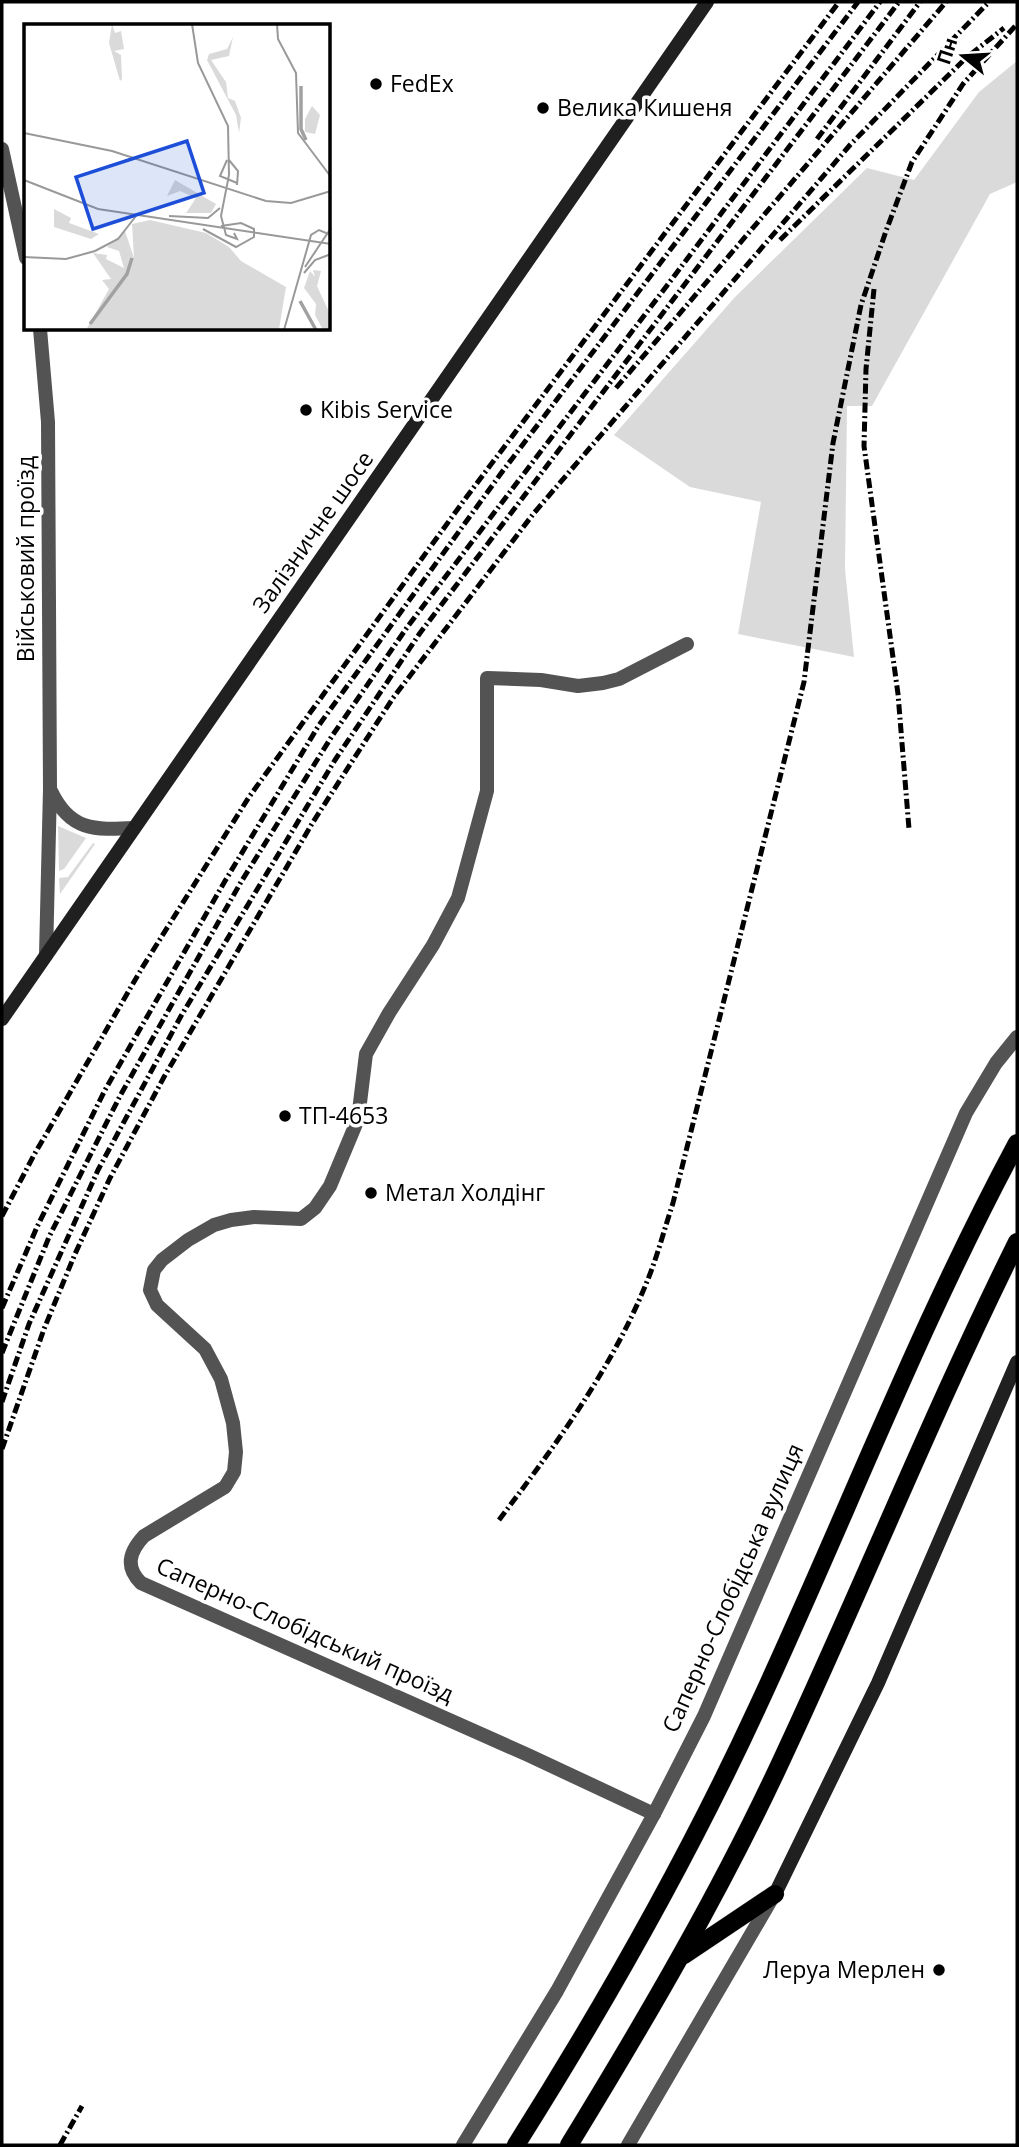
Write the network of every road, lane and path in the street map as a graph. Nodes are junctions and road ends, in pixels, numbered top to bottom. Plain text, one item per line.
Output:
1 (707, 2) edge
2 (2, 149) edge
3 (24, 249) edge
4 (40, 331) edge
5 (687, 644) dead end
6 (50, 789) junction
7 (134, 828) junction
8 (46, 955) junction
9 (2, 1019) edge
10 (1017, 1037) edge
11 (1017, 1143) edge
12 (1017, 1242) edge
13 (1017, 1362) edge
14 (654, 1814) junction
15 (775, 1894) junction
16 (681, 1956) junction
17 (463, 2145) edge
18 (516, 2145) edge
19 (569, 2145) edge
20 (628, 2145) edge

1 - 7 street, Залізничне шосе
2 - 3 street
4 - 6 street, Військовий проїзд
5 - 14 street, Саперно-Слобідський проїзд
6 - 7 street
6 - 8 street, Військовий проїзд
7 - 8 street, Залізничне шосе
8 - 9 street, Залізничне шосе
10 - 14 street, Саперно-Слобідська вулиця
11 - 18 main road
12 - 16 main road
13 - 15 street
14 - 17 street, Саперно-Слобідська вулиця
15 - 16 main road
15 - 20 street
16 - 19 main road

